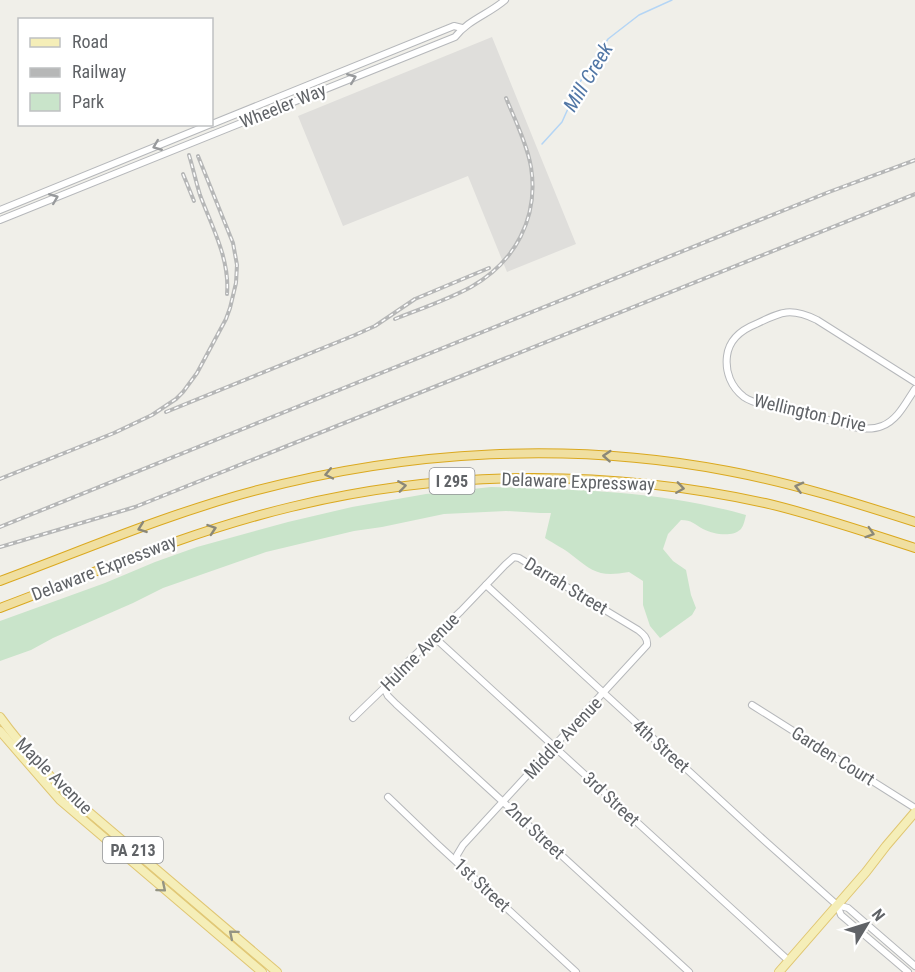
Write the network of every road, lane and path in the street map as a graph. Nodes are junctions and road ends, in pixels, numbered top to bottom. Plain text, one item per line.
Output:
1 (505, 0) edge
2 (462, 28) junction
3 (213, 123) edge
4 (206, 126) edge
5 (0, 210) edge
6 (0, 220) edge
7 (915, 382) edge
8 (915, 389) edge
9 (915, 522) edge
10 (915, 548) edge
11 (0, 581) edge
12 (486, 585) junction
13 (0, 608) edge
14 (434, 637) junction
15 (647, 641) joint
16 (384, 688) junction
17 (604, 693) junction
18 (752, 705) dead end
19 (0, 717) edge
20 (353, 717) dead end
21 (0, 731) edge
22 (554, 747) junction
23 (388, 797) dead end
24 (504, 802) junction
25 (915, 810) edge
26 (458, 862) junction
27 (837, 905) junction
28 (789, 961) junction
29 (915, 966) edge
30 (262, 972) edge
31 (277, 972) edge
32 (576, 972) edge
33 (689, 972) edge
34 (779, 972) edge
35 (908, 972) edge

1 - 2 street, Wheeler Way
2 - 3 street, Wheeler Way
6 -> 2 street, Wheeler Way
4 -> 5 street, Wheeler Way
7 - 8 street, Wellington Drive
9 -> 11 highway, Delaware Expressway / I 295
13 -> 10 highway, Delaware Expressway / I 295
12 - 14 street, Hulme Avenue
12 - 15 street, Darrah Street
12 - 17 street, 4th Street
14 - 16 street, Hulme Avenue
14 - 22 street, 3rd Street
15 - 17 street, Middle Avenue
16 - 20 street, Hulme Avenue
16 - 24 street, 2nd Street
17 - 22 street, Middle Avenue
17 - 27 street, 4th Street
18 - 25 street, Garden Court
31 -> 19 main road, Maple Avenue / PA 213
21 -> 30 main road, Maple Avenue / PA 213
22 - 24 street, Middle Avenue
22 - 28 street, 3rd Street
23 - 26 street, 1st Street
24 - 26 street, Middle Avenue
24 - 33 street, 2nd Street
25 - 27 main road
26 - 32 street, 1st Street
27 - 28 main road
27 - 29 street, 4th Street
27 - 35 street, 4th Street
28 - 34 main road

